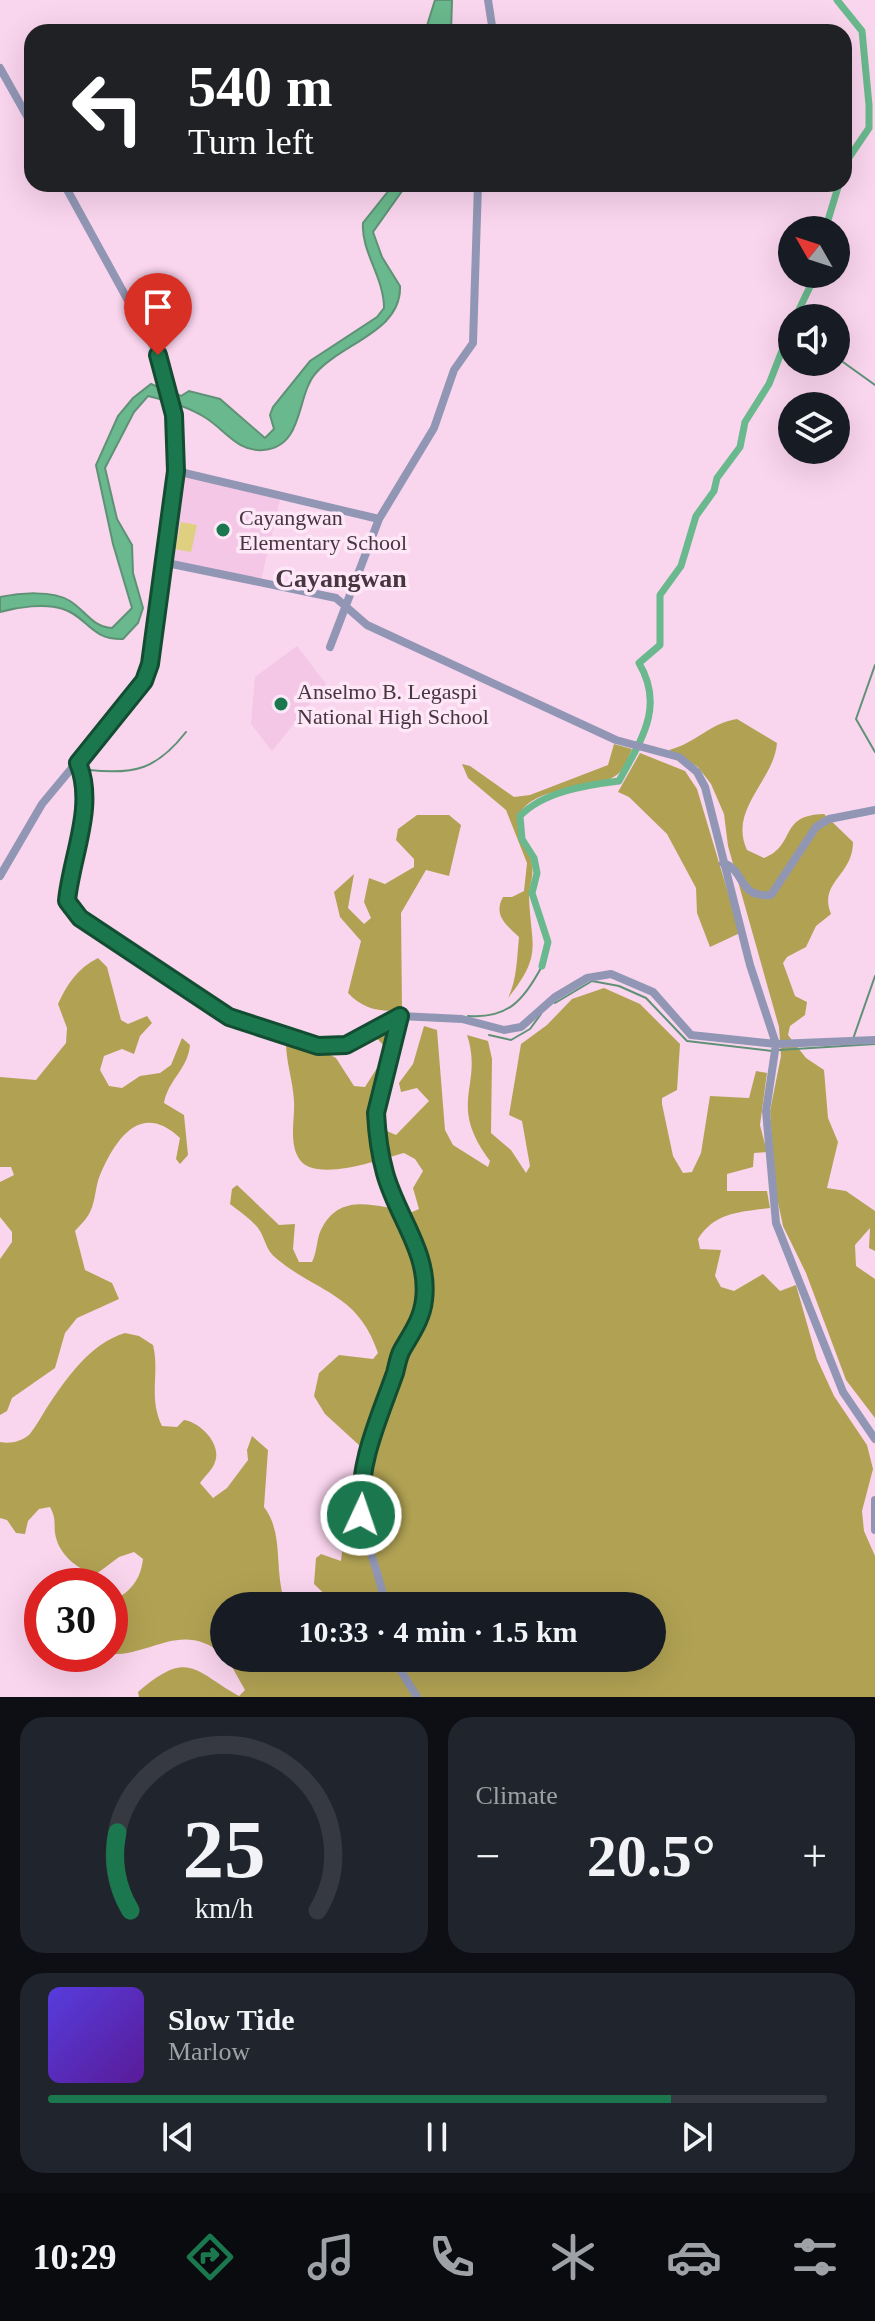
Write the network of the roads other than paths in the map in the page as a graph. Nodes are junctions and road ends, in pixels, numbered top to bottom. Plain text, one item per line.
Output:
1 (488, 0) edge
2 (492, 24) edge
3 (0, 68) edge
4 (24, 111) edge
5 (68, 192) edge
6 (478, 192) edge
7 (176, 471) junction
8 (379, 519) junction
9 (162, 562) junction
10 (346, 605) junction
11 (330, 647) dead end
12 (78, 763) junction
13 (875, 810) edge
14 (723, 863) junction
15 (0, 876) edge
16 (400, 1016) junction
17 (875, 1040) edge
18 (776, 1044) junction
19 (875, 1439) edge
20 (875, 1500) edge
21 (875, 1530) edge
22 (383, 1592) edge
23 (402, 1672) edge
24 (417, 1697) edge

1 - 2 street
3 - 4 street
5 - 7 street
6 - 8 street
7 - 8 street
7 - 9 street
8 - 10 street
9 - 10 street
9 - 12 street
10 - 11 street
10 - 14 street
12 - 15 street
12 - 16 street
13 - 14 street
14 - 18 street
16 - 18 street
16 - 22 street
17 - 18 street
18 - 19 street
20 - 21 street
23 - 24 street

